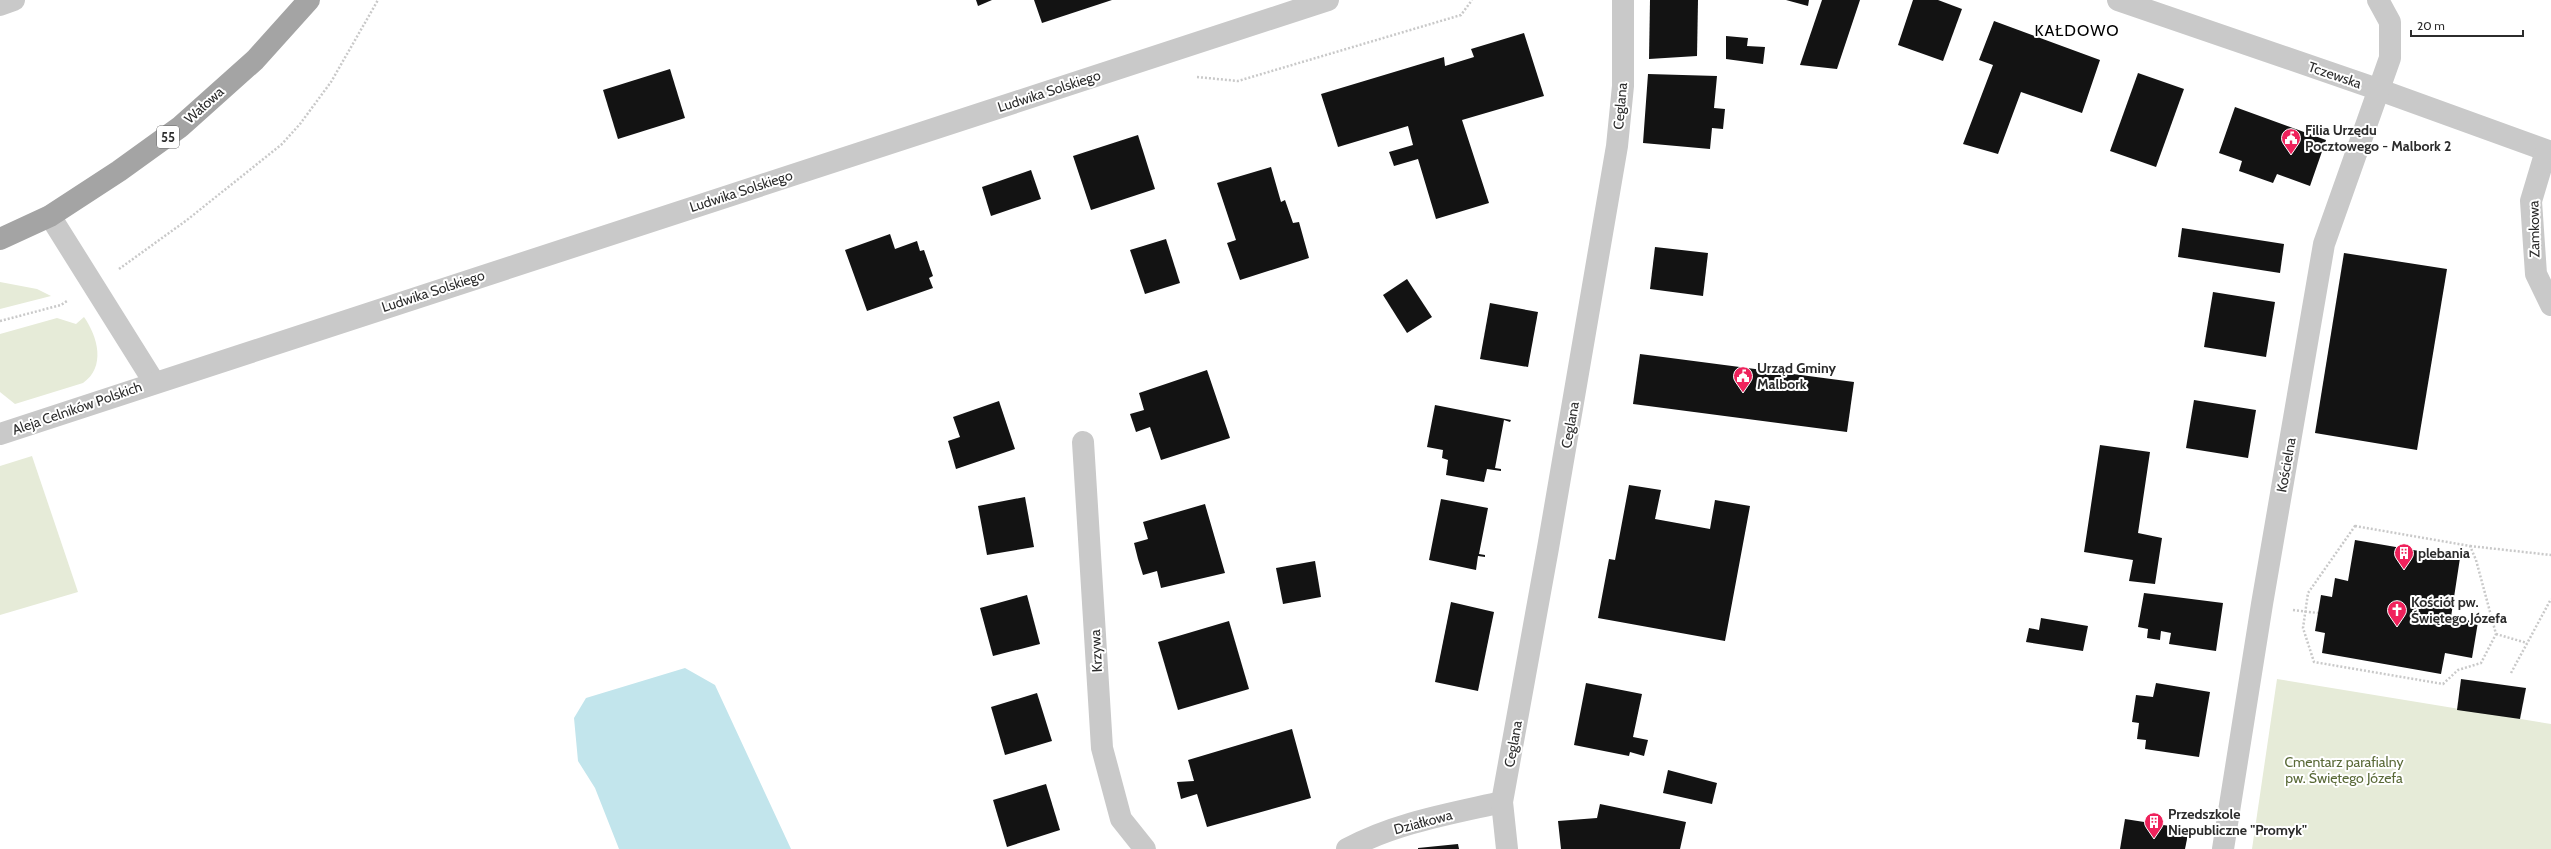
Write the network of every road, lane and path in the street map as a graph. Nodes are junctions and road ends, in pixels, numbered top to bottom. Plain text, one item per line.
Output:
1 (14, 0) edge
2 (310, 0) edge
3 (378, 0) edge
4 (1328, 0) edge
5 (1623, 0) edge
6 (2118, 0) edge
7 (2378, 0) edge
8 (0, 5) edge
9 (2377, 89) junction
10 (2549, 152) edge
11 (50, 216) junction
12 (0, 239) edge
13 (122, 267) dead end
14 (61, 305) dead end
15 (2551, 306) edge
16 (0, 321) edge
17 (154, 382) junction
18 (0, 434) edge
19 (1083, 442) dead end
20 (2470, 546) junction
21 (2551, 555) edge
22 (2551, 599) edge
23 (2294, 610) dead end
24 (2304, 611) junction
25 (2318, 613) dead end
26 (2496, 634) junction
27 (2527, 643) junction
28 (2511, 672) dead end
29 (1502, 802) junction
30 (1145, 849) edge
31 (1347, 849) edge
32 (1507, 849) edge
33 (2223, 849) edge

1 - 8 street
2 - 11 main road, Wałowa / 55
3 - 13 path
4 - 17 street, Ludwika Solskiego
5 - 29 street, Ceglana
6 - 9 street, Tczewska
7 - 9 street, Kościelna
9 - 10 street, Tczewska
9 - 33 street, Kościelna
10 - 15 street, Zamkowa
11 - 12 main road, Wałowa / 55
11 - 17 street
14 - 16 path
17 - 18 street, Aleja Celników Polskich
19 - 30 street, Krzywa
20 - 21 path
20 - 24 path
20 - 26 path
22 - 27 path
23 - 24 path
24 - 25 path
24 - 26 path
26 - 27 path
27 - 28 path
29 - 31 street, Działkowa
29 - 32 street, Ceglana

